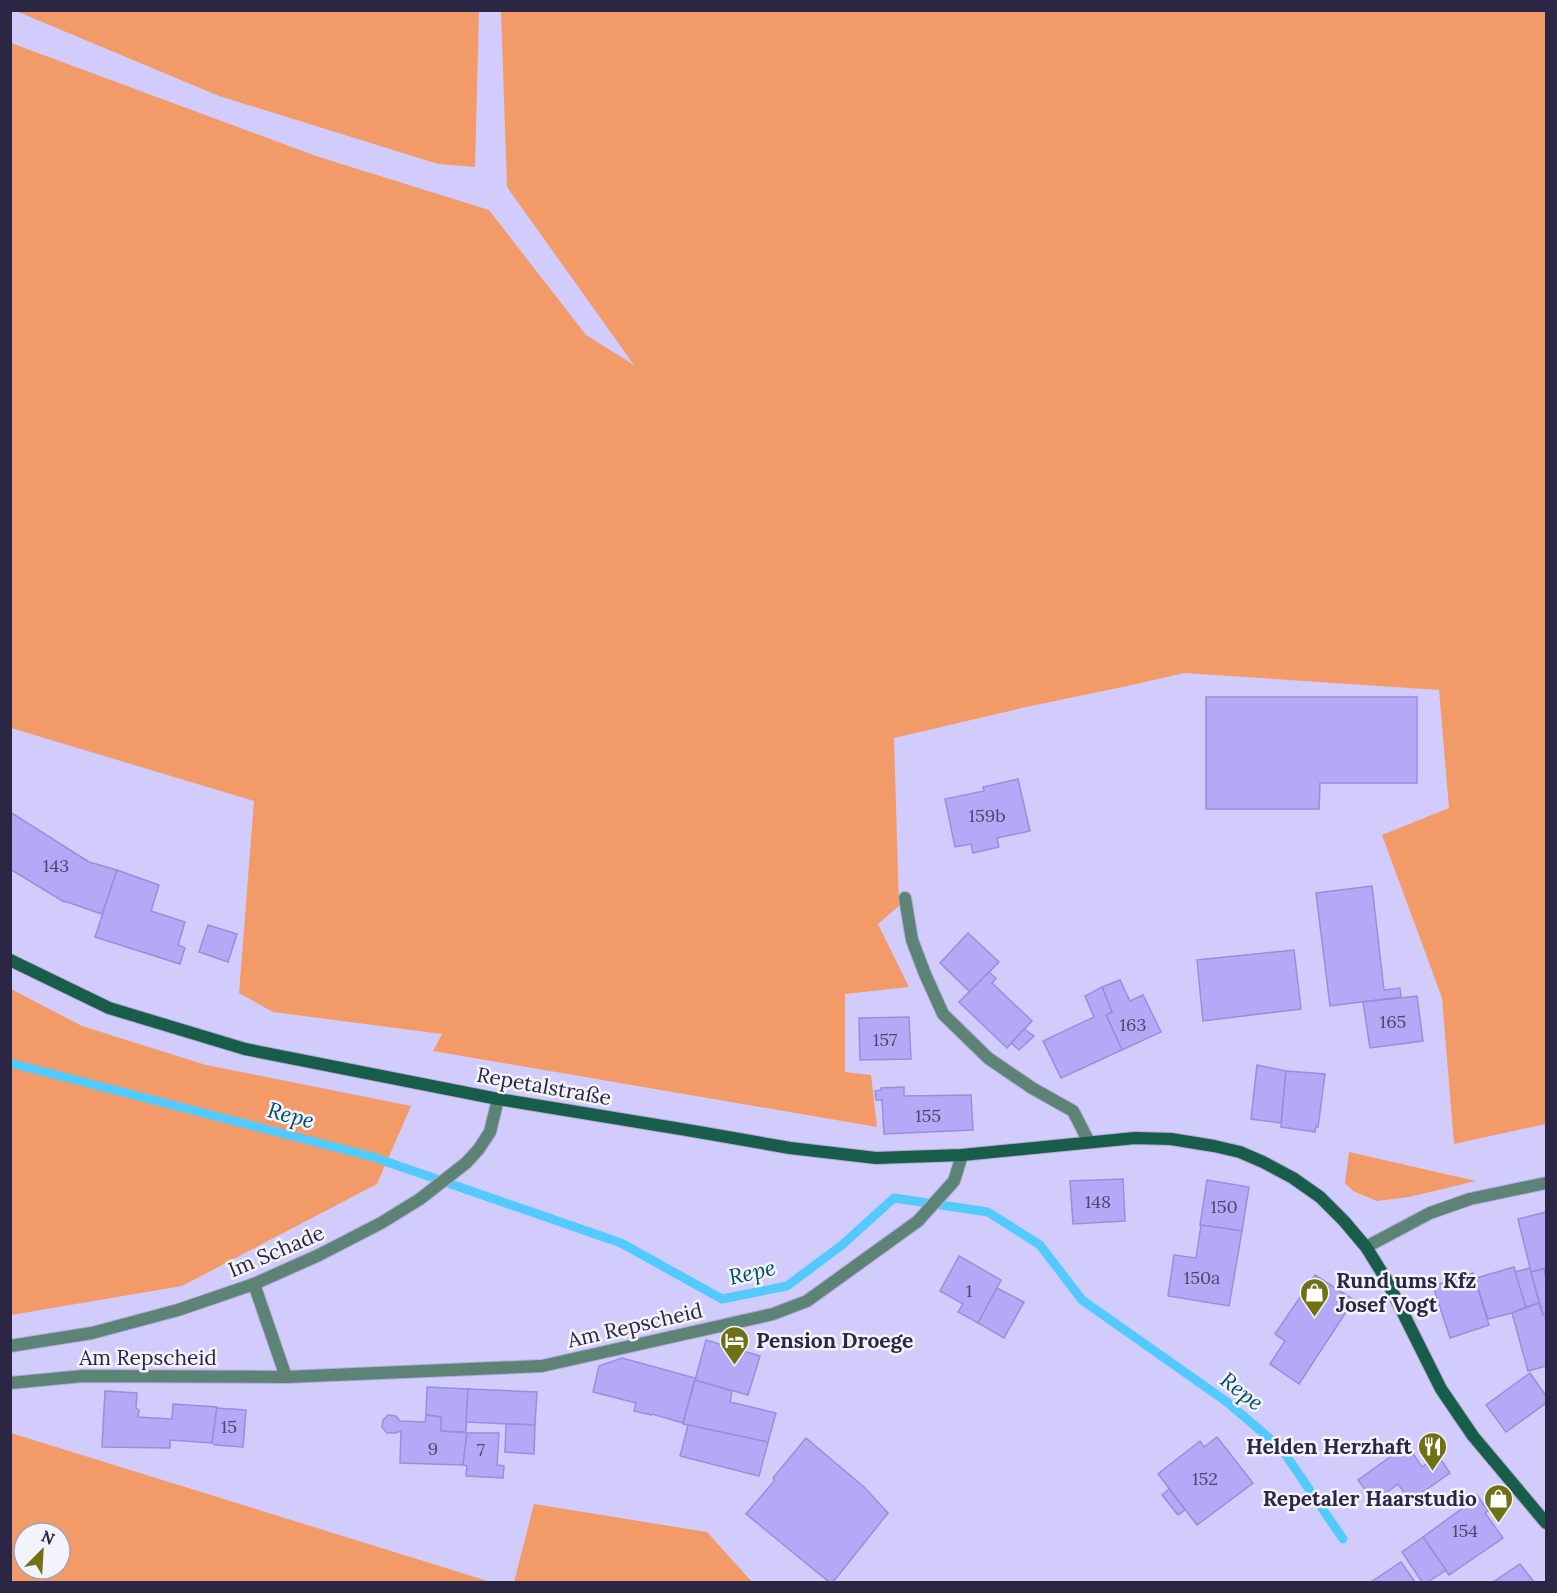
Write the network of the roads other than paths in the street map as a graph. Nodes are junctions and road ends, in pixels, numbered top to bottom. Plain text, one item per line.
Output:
1 (905, 898) dead end
2 (10, 960) edge
3 (498, 1099) junction
4 (1089, 1142) junction
5 (962, 1155) junction
6 (1546, 1182) edge
7 (1366, 1247) junction
8 (254, 1284) junction
9 (10, 1346) edge
10 (286, 1377) junction
11 (10, 1383) edge
12 (1546, 1523) edge

1 - 4 street
2 - 3 main road, Repetalstraße
3 - 5 main road, Repetalstraße
3 - 8 street, Im Schade
4 - 5 main road, Repetalstraße
4 - 7 main road, Repetalstraße
5 - 10 street, Am Repscheid
6 - 7 street
7 - 12 main road, Repetalstraße
8 - 9 street, Im Schade
8 - 10 street
10 - 11 street, Am Repscheid

